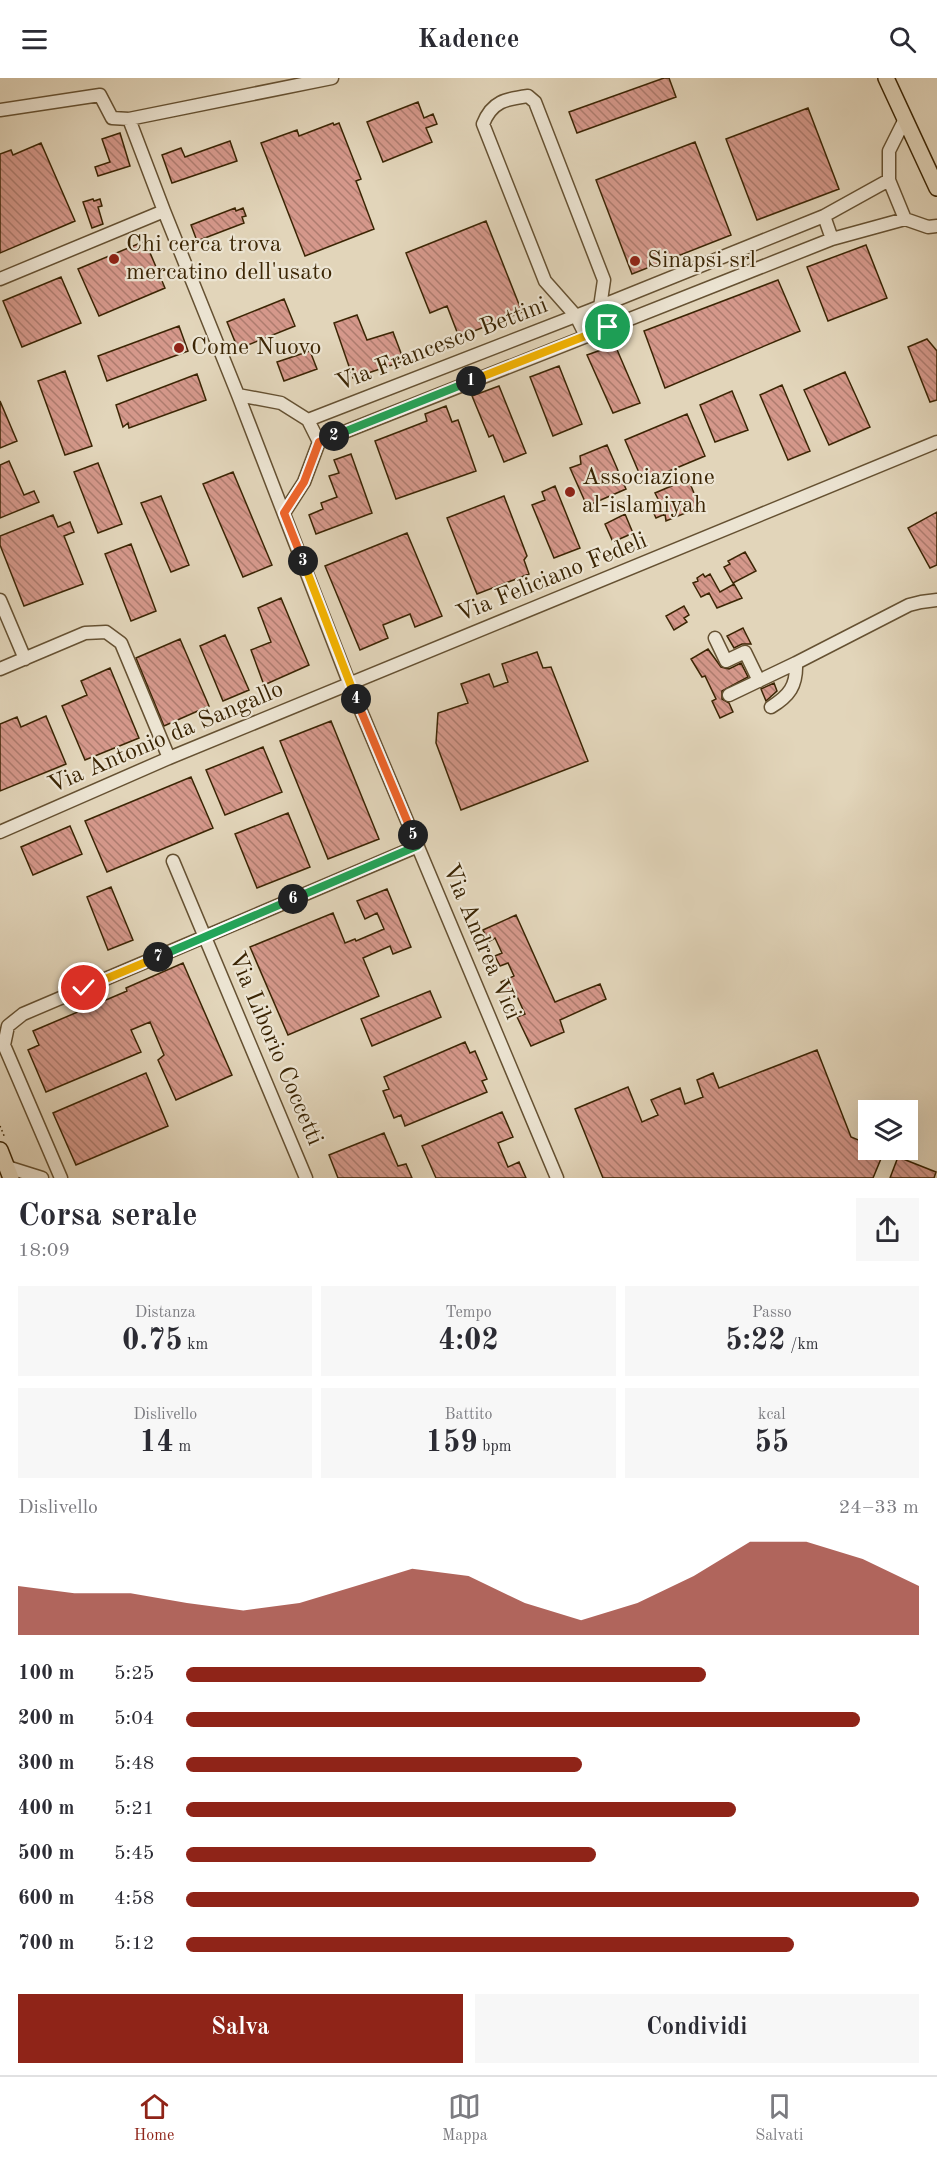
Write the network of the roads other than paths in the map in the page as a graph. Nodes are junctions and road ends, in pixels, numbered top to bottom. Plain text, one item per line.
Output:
1 (332, 78) edge
2 (886, 78) edge
3 (0, 110) edge
4 (129, 119) junction
5 (904, 120) junction
6 (889, 180) junction
7 (937, 188) edge
8 (164, 212) junction
9 (824, 216) junction
10 (905, 219) junction
11 (937, 226) edge
12 (832, 239) junction
13 (0, 279) edge
14 (600, 307) junction
15 (576, 316) junction
16 (608, 327) junction
17 (586, 336) junction
18 (238, 395) junction
19 (308, 420) junction
20 (319, 442) junction
21 (937, 442) edge
22 (284, 513) junction
23 (0, 600) edge
24 (937, 600) edge
25 (715, 638) dead end
26 (25, 659) junction
27 (796, 663) junction
28 (0, 669) edge
29 (759, 681) junction
30 (350, 684) junction
31 (729, 695) dead end
32 (771, 707) dead end
33 (169, 758) junction
34 (0, 832) edge
35 (417, 846) junction
36 (173, 861) dead end
37 (206, 937) junction
38 (0, 1150) edge
39 (9, 1173) edge
40 (42, 1178) edge
41 (62, 1178) edge
42 (306, 1178) edge
43 (557, 1178) edge

1 - 4 street
2 - 5 main road
3 - 4 street
4 - 8 street, Via Andrea Vici
5 - 6 street
5 - 7 main road
6 - 9 street, Via Francesco Bettini
6 - 10 street
8 - 13 street
8 - 18 street, Via Andrea Vici
9 - 12 street
9 - 14 street, Via Francesco Bettini
10 - 11 street, Via Francesco Bettini
10 - 12 street, Via Francesco Bettini
12 - 16 street, Via Francesco Bettini
14 - 15 street, Via Francesco Bettini
14 - 15 street
14 - 16 street
15 - 17 street
15 - 19 street, Via Francesco Bettini
16 - 17 street, Via Francesco Bettini
17 - 20 street, Via Francesco Bettini
18 - 19 street
18 - 22 street, Via Andrea Vici
19 - 20 street
20 - 22 street
21 - 30 street, Via Feliciano Fedeli
22 - 30 street, Via Andrea Vici
23 - 26 street
24 - 27 street
25 - 29 street
26 - 28 street
26 - 33 street
27 - 29 street
27 - 32 street
29 - 31 street
30 - 33 street, Via Antonio da Sangallo
30 - 35 street, Via Andrea Vici
33 - 34 street, Via Antonio da Sangallo
35 - 37 street
35 - 43 street, Via Andrea Vici
36 - 37 street, Via Liborio Coccetti
37 - 41 street
37 - 42 street, Via Liborio Coccetti
38 - 39 main road
39 - 40 street

